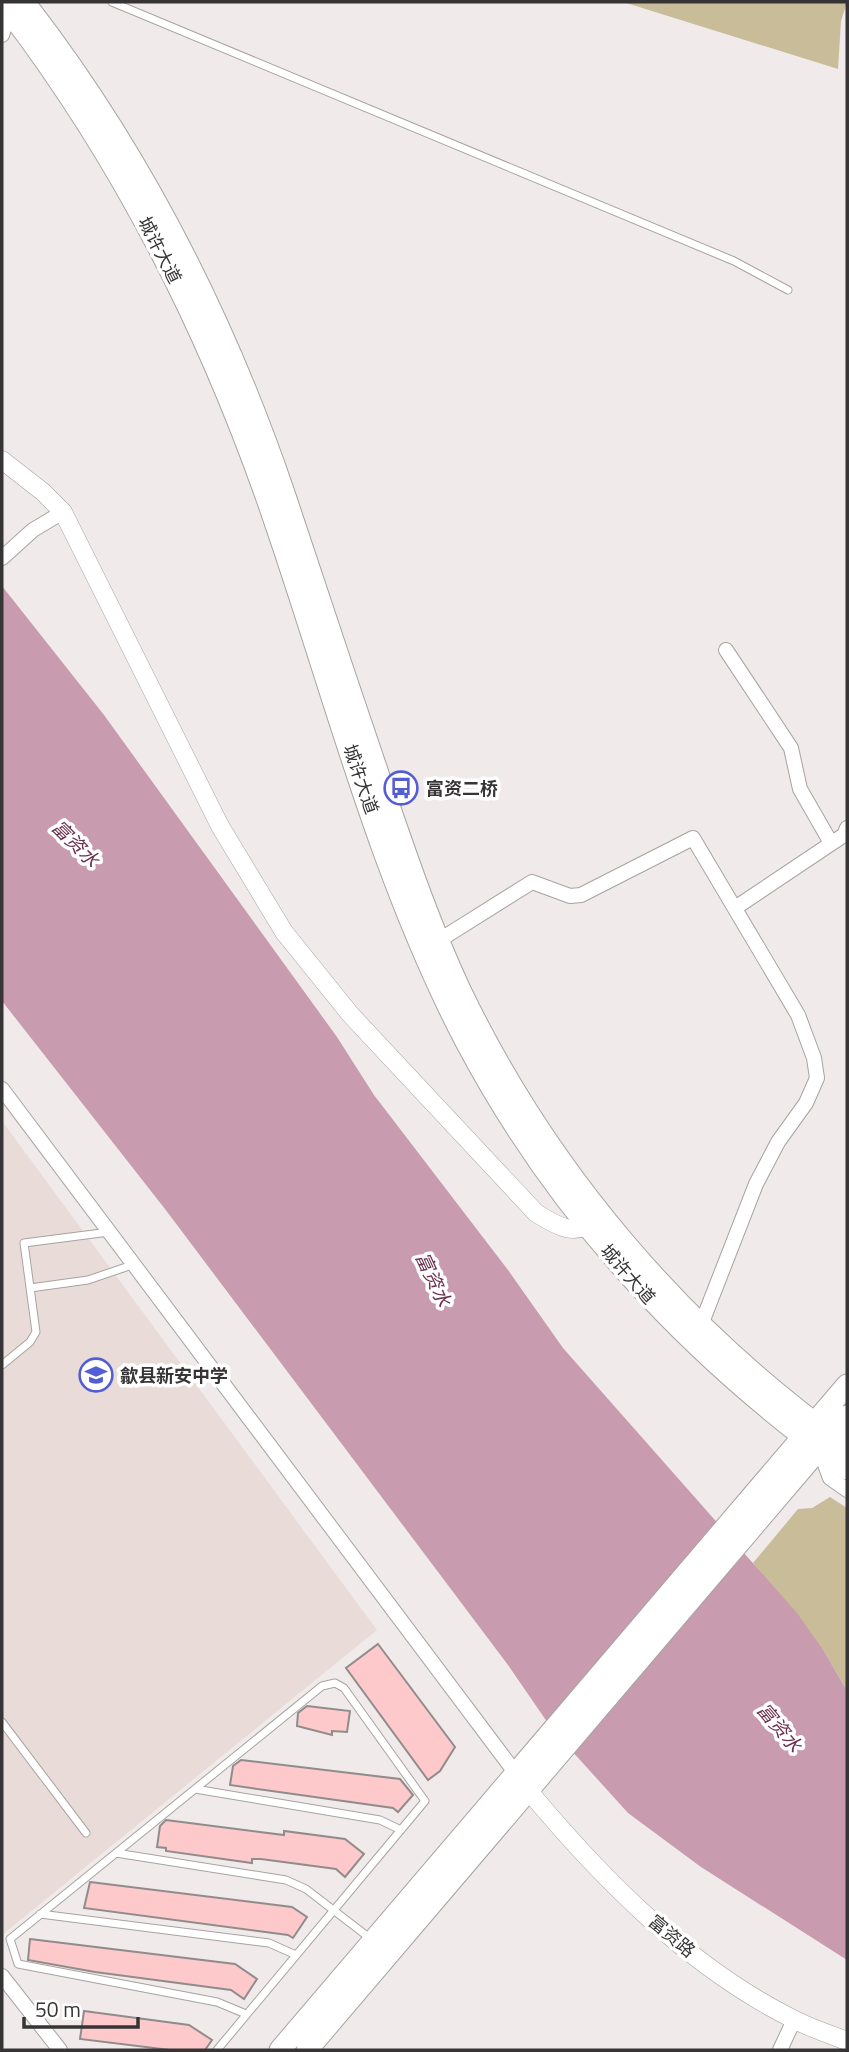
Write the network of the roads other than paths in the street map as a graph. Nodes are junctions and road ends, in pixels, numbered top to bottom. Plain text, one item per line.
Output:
1 (112, 2) edge
2 (12, 5) edge
3 (2, 36) edge
4 (789, 290) dead end
5 (2, 460) edge
6 (63, 512) junction
7 (2, 558) edge
8 (726, 650) dead end
9 (846, 834) edge
10 (831, 843) junction
11 (735, 908) junction
12 (438, 941) junction
13 (2, 1088) edge
14 (594, 1221) junction
15 (110, 1232) junction
16 (135, 1264) junction
17 (30, 1288) junction
18 (701, 1325) junction
19 (2, 1364) edge
20 (847, 1385) edge
21 (847, 1416) edge
22 (823, 1438) edge
23 (847, 1469) edge
24 (847, 1490) edge
25 (2, 1722) edge
26 (522, 1782) junction
27 (194, 1789) junction
28 (401, 1830) junction
29 (86, 1833) dead end
30 (116, 1853) junction
31 (333, 1910) junction
32 (40, 1914) junction
33 (373, 1941) junction
34 (296, 1955) junction
35 (2, 1976) edge
36 (246, 2014) junction
37 (794, 2020) junction
38 (847, 2041) edge
39 (60, 2050) edge
40 (217, 2050) edge
41 (280, 2050) edge
42 (307, 2050) edge
43 (780, 2050) edge

1 - 4 lane
2 - 3 street
2 - 12 main road, 城许大道
2 - 14 main road, 城许大道
5 - 6 street
6 - 7 street
6 - 14 street
8 - 10 street
9 - 10 street
10 - 11 street
11 - 12 street
11 - 18 street
12 - 14 main road, 城许大道
13 - 15 street
14 - 18 main road, 城许大道
14 - 22 main road, 城许大道
15 - 16 street
15 - 17 lane
16 - 17 lane
16 - 26 street
17 - 19 lane
18 - 22 main road, 城许大道
20 - 22 main road
21 - 22 main road
22 - 23 main road, 城许大道
22 - 24 street
22 - 26 main road
25 - 29 lane
26 - 33 main road
26 - 37 street, 富资路
26 - 42 main road
27 - 28 lane
27 - 28 lane
27 - 30 lane
28 - 31 lane
30 - 31 lane
30 - 32 lane
31 - 33 lane
31 - 34 lane
32 - 34 lane
32 - 36 lane
33 - 41 main road
34 - 36 lane
35 - 39 street
36 - 40 lane
37 - 38 street, 富资路
37 - 43 street

